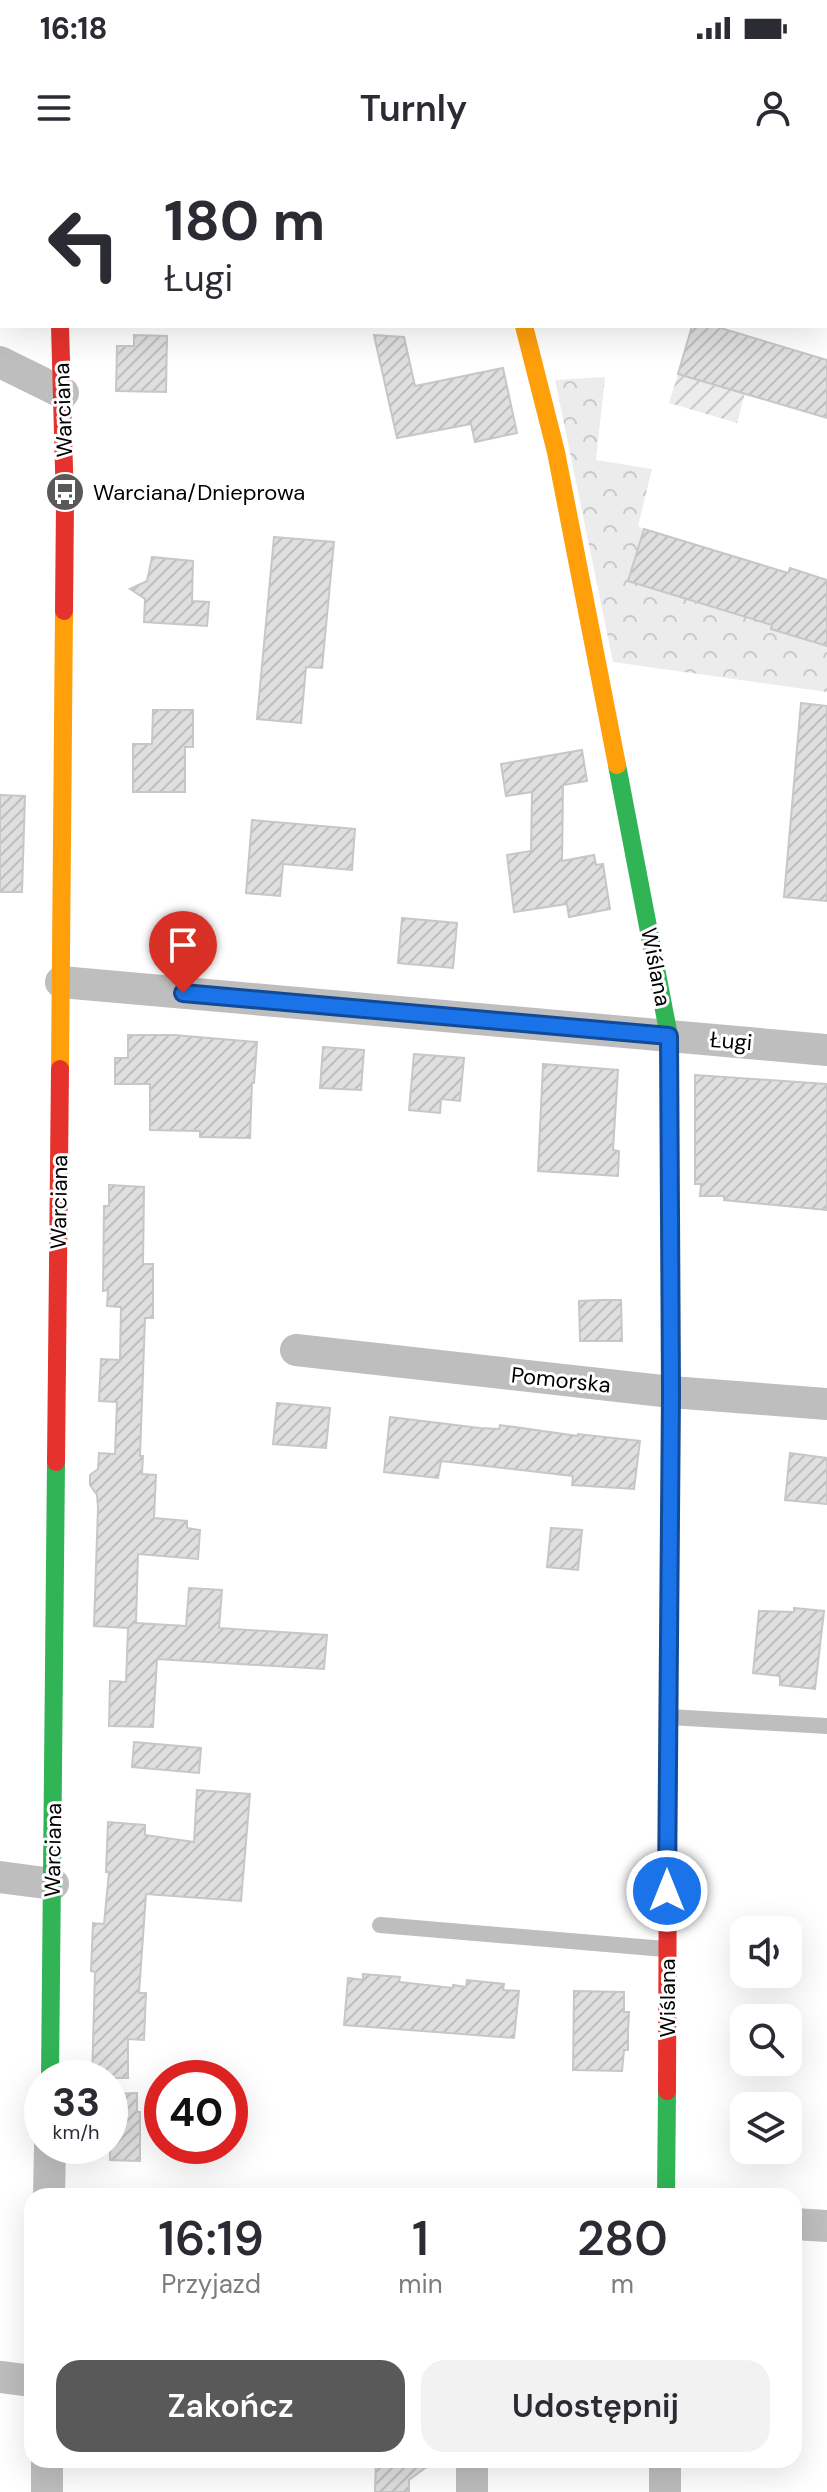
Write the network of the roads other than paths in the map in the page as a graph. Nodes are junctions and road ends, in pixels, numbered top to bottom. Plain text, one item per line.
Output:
1 (60, 328) edge
2 (525, 328) edge
3 (0, 362) edge
4 (63, 393) junction
5 (61, 982) junction
6 (669, 1036) junction
7 (827, 1050) edge
8 (296, 1350) dead end
9 (671, 1392) junction
10 (827, 1404) edge
11 (667, 1717) junction
12 (827, 1726) edge
13 (0, 1877) edge
14 (53, 1884) junction
15 (380, 1925) dead end
16 (667, 1949) junction
17 (50, 2060) edge
18 (50, 2164) edge
19 (49, 2188) edge
20 (666, 2188) edge
21 (802, 2224) edge
22 (827, 2226) edge
23 (0, 2377) edge
24 (24, 2380) edge
25 (47, 2468) edge
26 (472, 2468) edge
27 (665, 2468) edge
28 (47, 2492) edge
29 (472, 2492) edge
30 (665, 2492) edge

1 - 4 street, Warciana
2 - 6 street, Wiślana
3 - 4 street
4 - 5 street, Warciana
5 - 6 street, Ługi
5 - 14 street, Warciana
6 - 7 street, Ługi
6 - 9 street, Wiślana
8 - 9 street, Pomorska
9 - 10 street, Pomorska
9 - 11 street, Wiślana
11 - 12 lane
11 - 16 street, Wiślana
13 - 14 street
14 - 17 street, Warciana
15 - 16 lane
16 - 20 street, Wiślana
18 - 19 street
21 - 22 street
23 - 24 street
25 - 28 street
26 - 29 street
27 - 30 street

